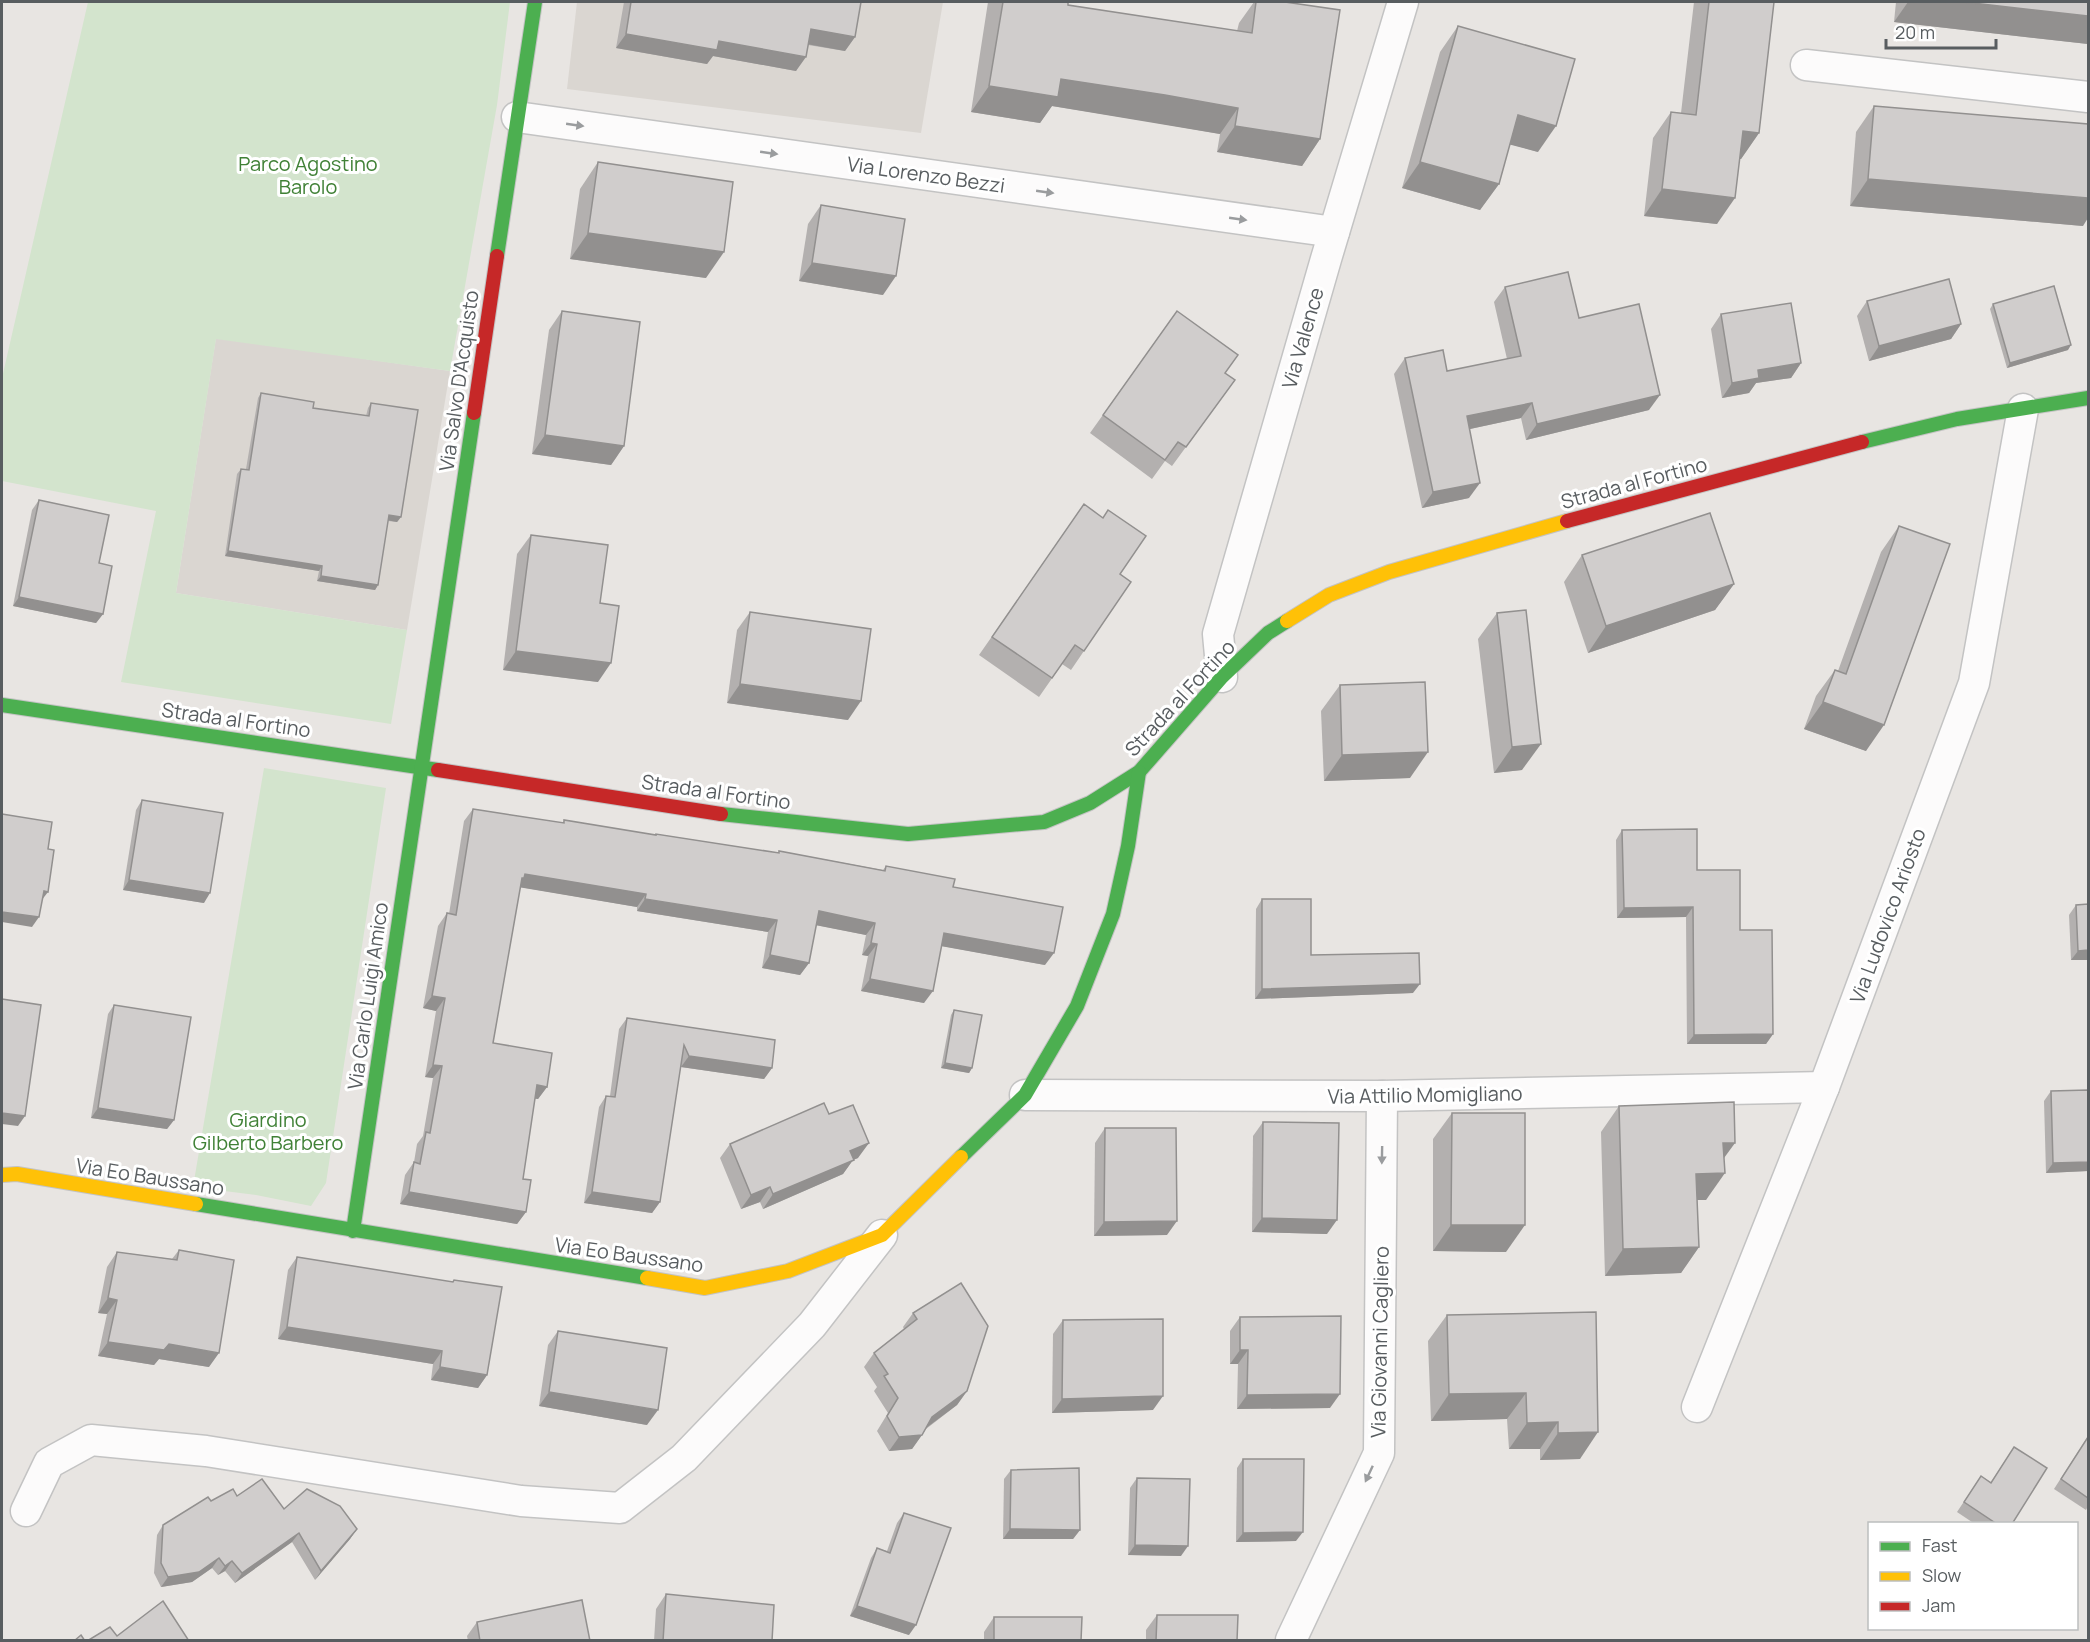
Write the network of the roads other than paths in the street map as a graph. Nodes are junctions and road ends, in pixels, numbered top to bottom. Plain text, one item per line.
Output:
1 (535, 2) edge
2 (1403, 2) edge
3 (1806, 65) dead end
4 (2088, 97) edge
5 (518, 117) junction
6 (1334, 232) junction
7 (2088, 388) edge
8 (2083, 398) edge
9 (2023, 409) junction
10 (1222, 677) junction
11 (2, 705) edge
12 (421, 767) junction
13 (1139, 771) junction
14 (1824, 1087) junction
15 (1025, 1095) junction
16 (1382, 1096) junction
17 (2, 1175) edge
18 (353, 1231) junction
19 (882, 1235) junction
20 (1697, 1407) dead end
21 (26, 1511) dead end
22 (1291, 1641) edge

1 - 5 street, Via Salvo D'Acquisto
2 - 6 street, Via Valence
3 - 4 street
5 -> 6 street, Via Lorenzo Bezzi
5 - 12 street, Via Salvo D'Acquisto
6 - 10 street, Via Valence
7 - 8 street, Strada al Fortino
8 - 9 street, Strada al Fortino
9 - 10 street, Strada al Fortino
9 - 14 street, Via Ludovico Ariosto
10 - 13 street, Strada al Fortino
11 - 12 street, Strada al Fortino
12 - 13 street, Strada al Fortino
12 - 18 street, Via Carlo Luigi Amico
13 - 15 street, Via Eo Baussano
14 - 16 street, Via Attilio Momigliano
14 - 20 street, Via Ludovico Ariosto
15 - 16 street, Via Attilio Momigliano
15 - 19 street, Via Eo Baussano
16 -> 22 street, Via Giovanni Cagliero
17 - 18 street, Via Eo Baussano
18 - 19 street, Via Eo Baussano
19 - 21 street

